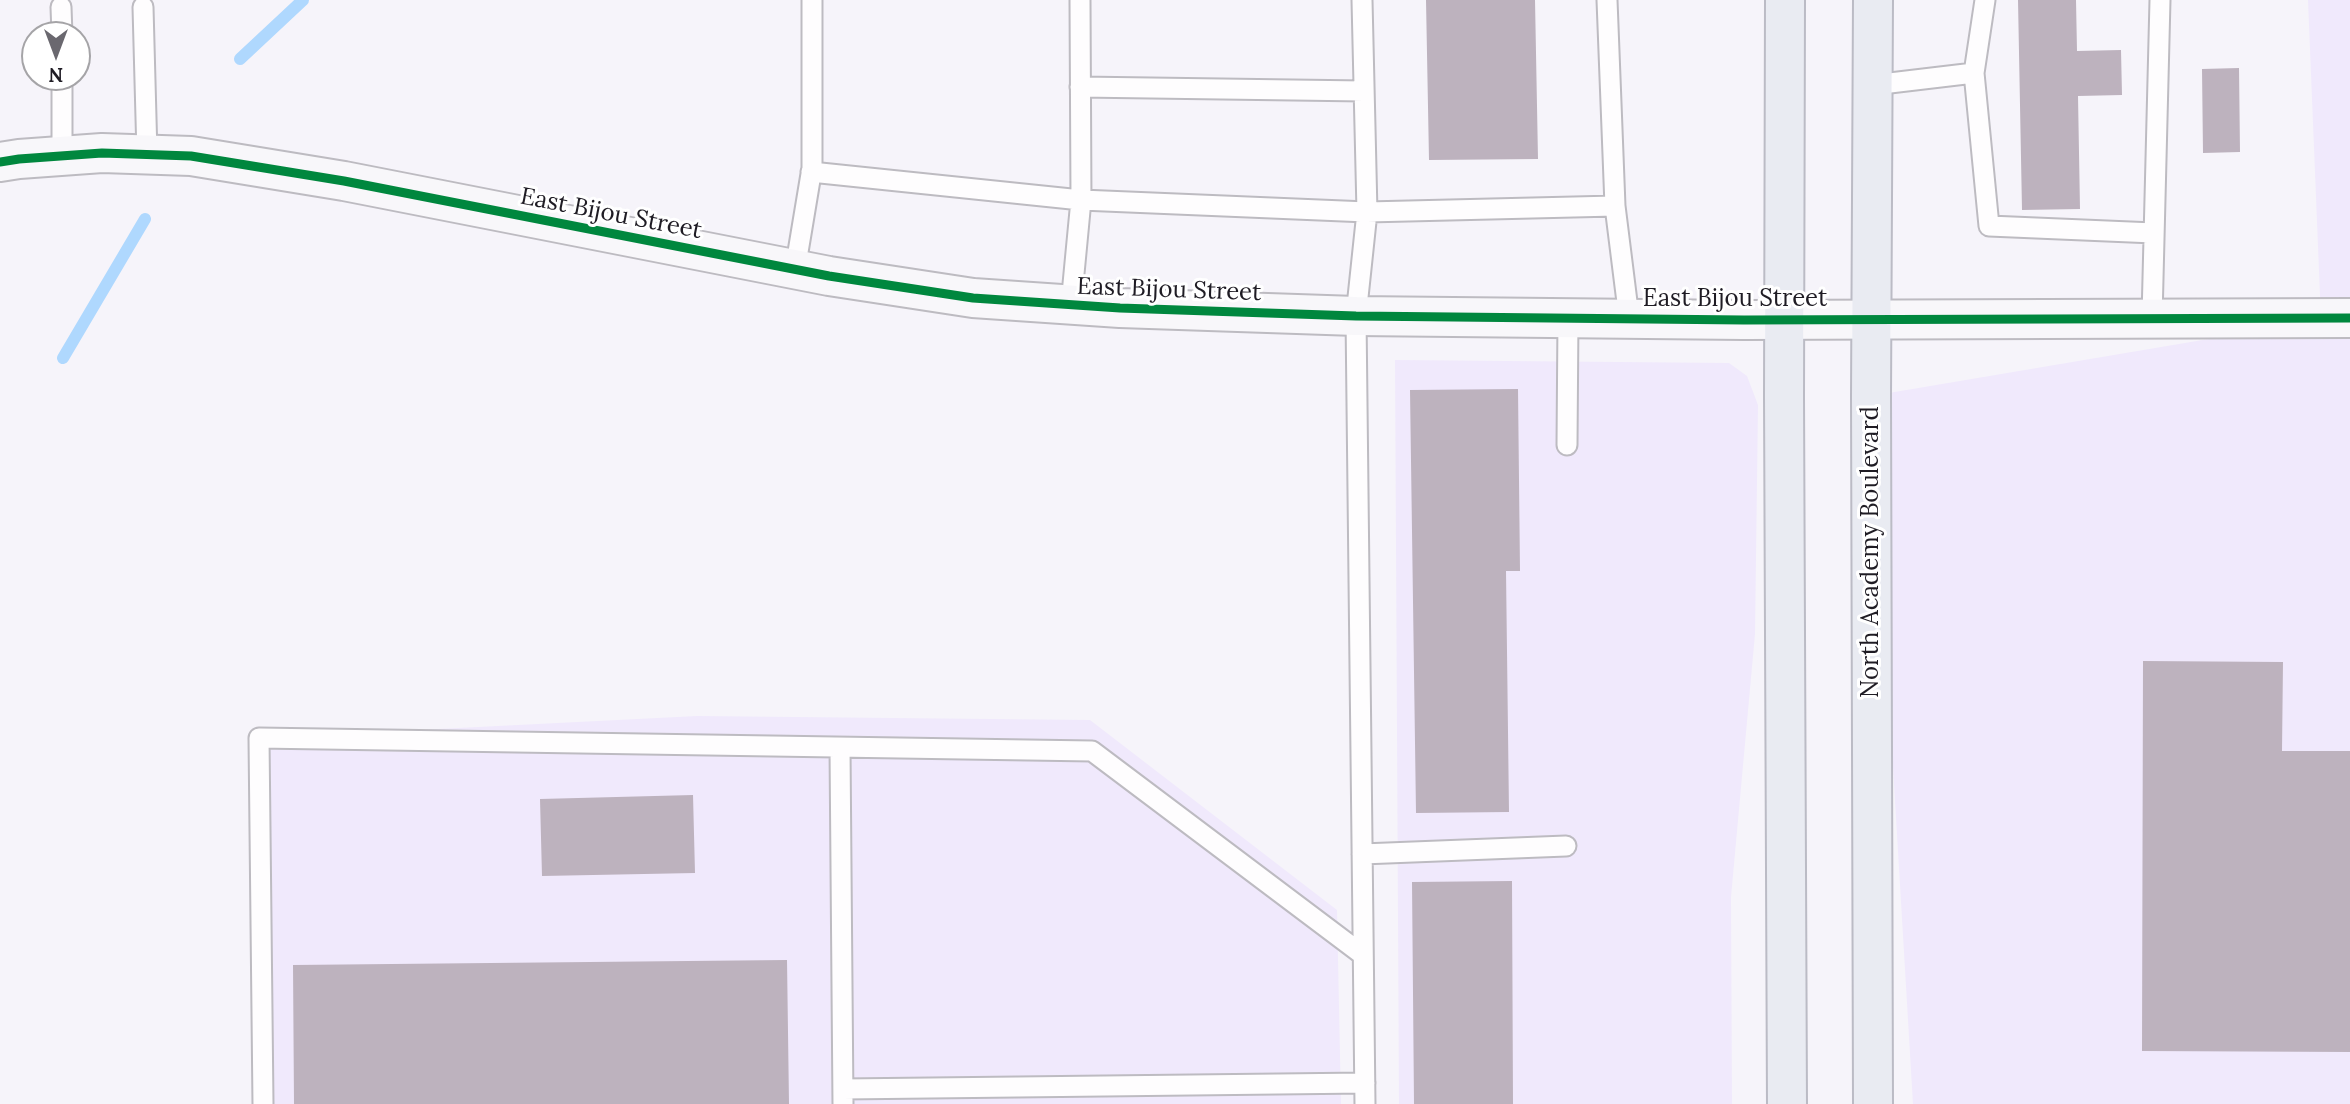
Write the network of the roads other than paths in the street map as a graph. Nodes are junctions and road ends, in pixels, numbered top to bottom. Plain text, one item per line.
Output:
1 (812, 0) edge
2 (1080, 0) edge
3 (1362, 0) edge
4 (1607, 0) edge
5 (1785, 0) edge
6 (1873, 0) edge
7 (1985, 0) edge
8 (2160, 0) edge
9 (61, 7) dead end
10 (143, 7) dead end
11 (62, 21) edge
12 (1975, 74) junction
13 (1873, 85) junction
14 (1080, 87) junction
15 (62, 91) edge
16 (1364, 91) junction
17 (147, 155) junction
18 (62, 156) junction
19 (0, 162) edge
20 (811, 172) junction
21 (1081, 201) junction
22 (1615, 206) junction
23 (1367, 212) junction
24 (2154, 233) junction
25 (795, 270) junction
26 (1071, 305) junction
27 (1356, 316) junction
28 (1568, 318) junction
29 (1629, 318) junction
30 (1872, 318) junction
31 (2152, 318) junction
32 (2350, 318) edge
33 (1784, 319) junction
34 (1567, 445) dead end
35 (840, 748) junction
36 (1566, 846) dead end
37 (1362, 854) junction
38 (1363, 955) junction
39 (1365, 1083) junction
40 (843, 1097) edge
41 (263, 1104) edge
42 (1365, 1104) edge
43 (1787, 1104) edge
44 (1873, 1104) edge

1 - 20 lane
2 - 14 lane
3 - 16 lane
4 - 22 lane
5 - 33 highway
6 - 13 highway, North Academy Boulevard
7 - 12 lane
8 - 24 lane
9 - 11 lane
10 - 17 lane
12 - 13 lane
12 - 24 lane
13 - 30 highway, North Academy Boulevard
14 - 16 lane
14 - 21 lane
15 - 18 lane
16 - 23 lane
17 - 18 street, East Bijou Street
17 - 25 street, East Bijou Street
18 - 19 street, East Bijou Street
20 - 21 lane
20 - 25 lane
21 - 23 lane
21 - 26 lane
22 - 23 lane
22 - 29 lane
23 - 27 lane
24 - 31 lane
25 - 26 street, East Bijou Street
26 - 27 street, East Bijou Street
27 - 28 street, East Bijou Street
27 - 37 lane
28 - 29 street, East Bijou Street
28 - 34 lane
29 - 33 street, East Bijou Street
30 - 31 street, East Bijou Street
30 - 33 street, East Bijou Street
30 - 44 highway, North Academy Boulevard
31 - 32 street, East Bijou Street
33 - 43 highway
35 - 38 lane
35 - 40 lane
35 - 41 lane
36 - 37 lane
37 - 38 lane
38 - 39 lane
39 - 40 lane
39 - 42 lane

